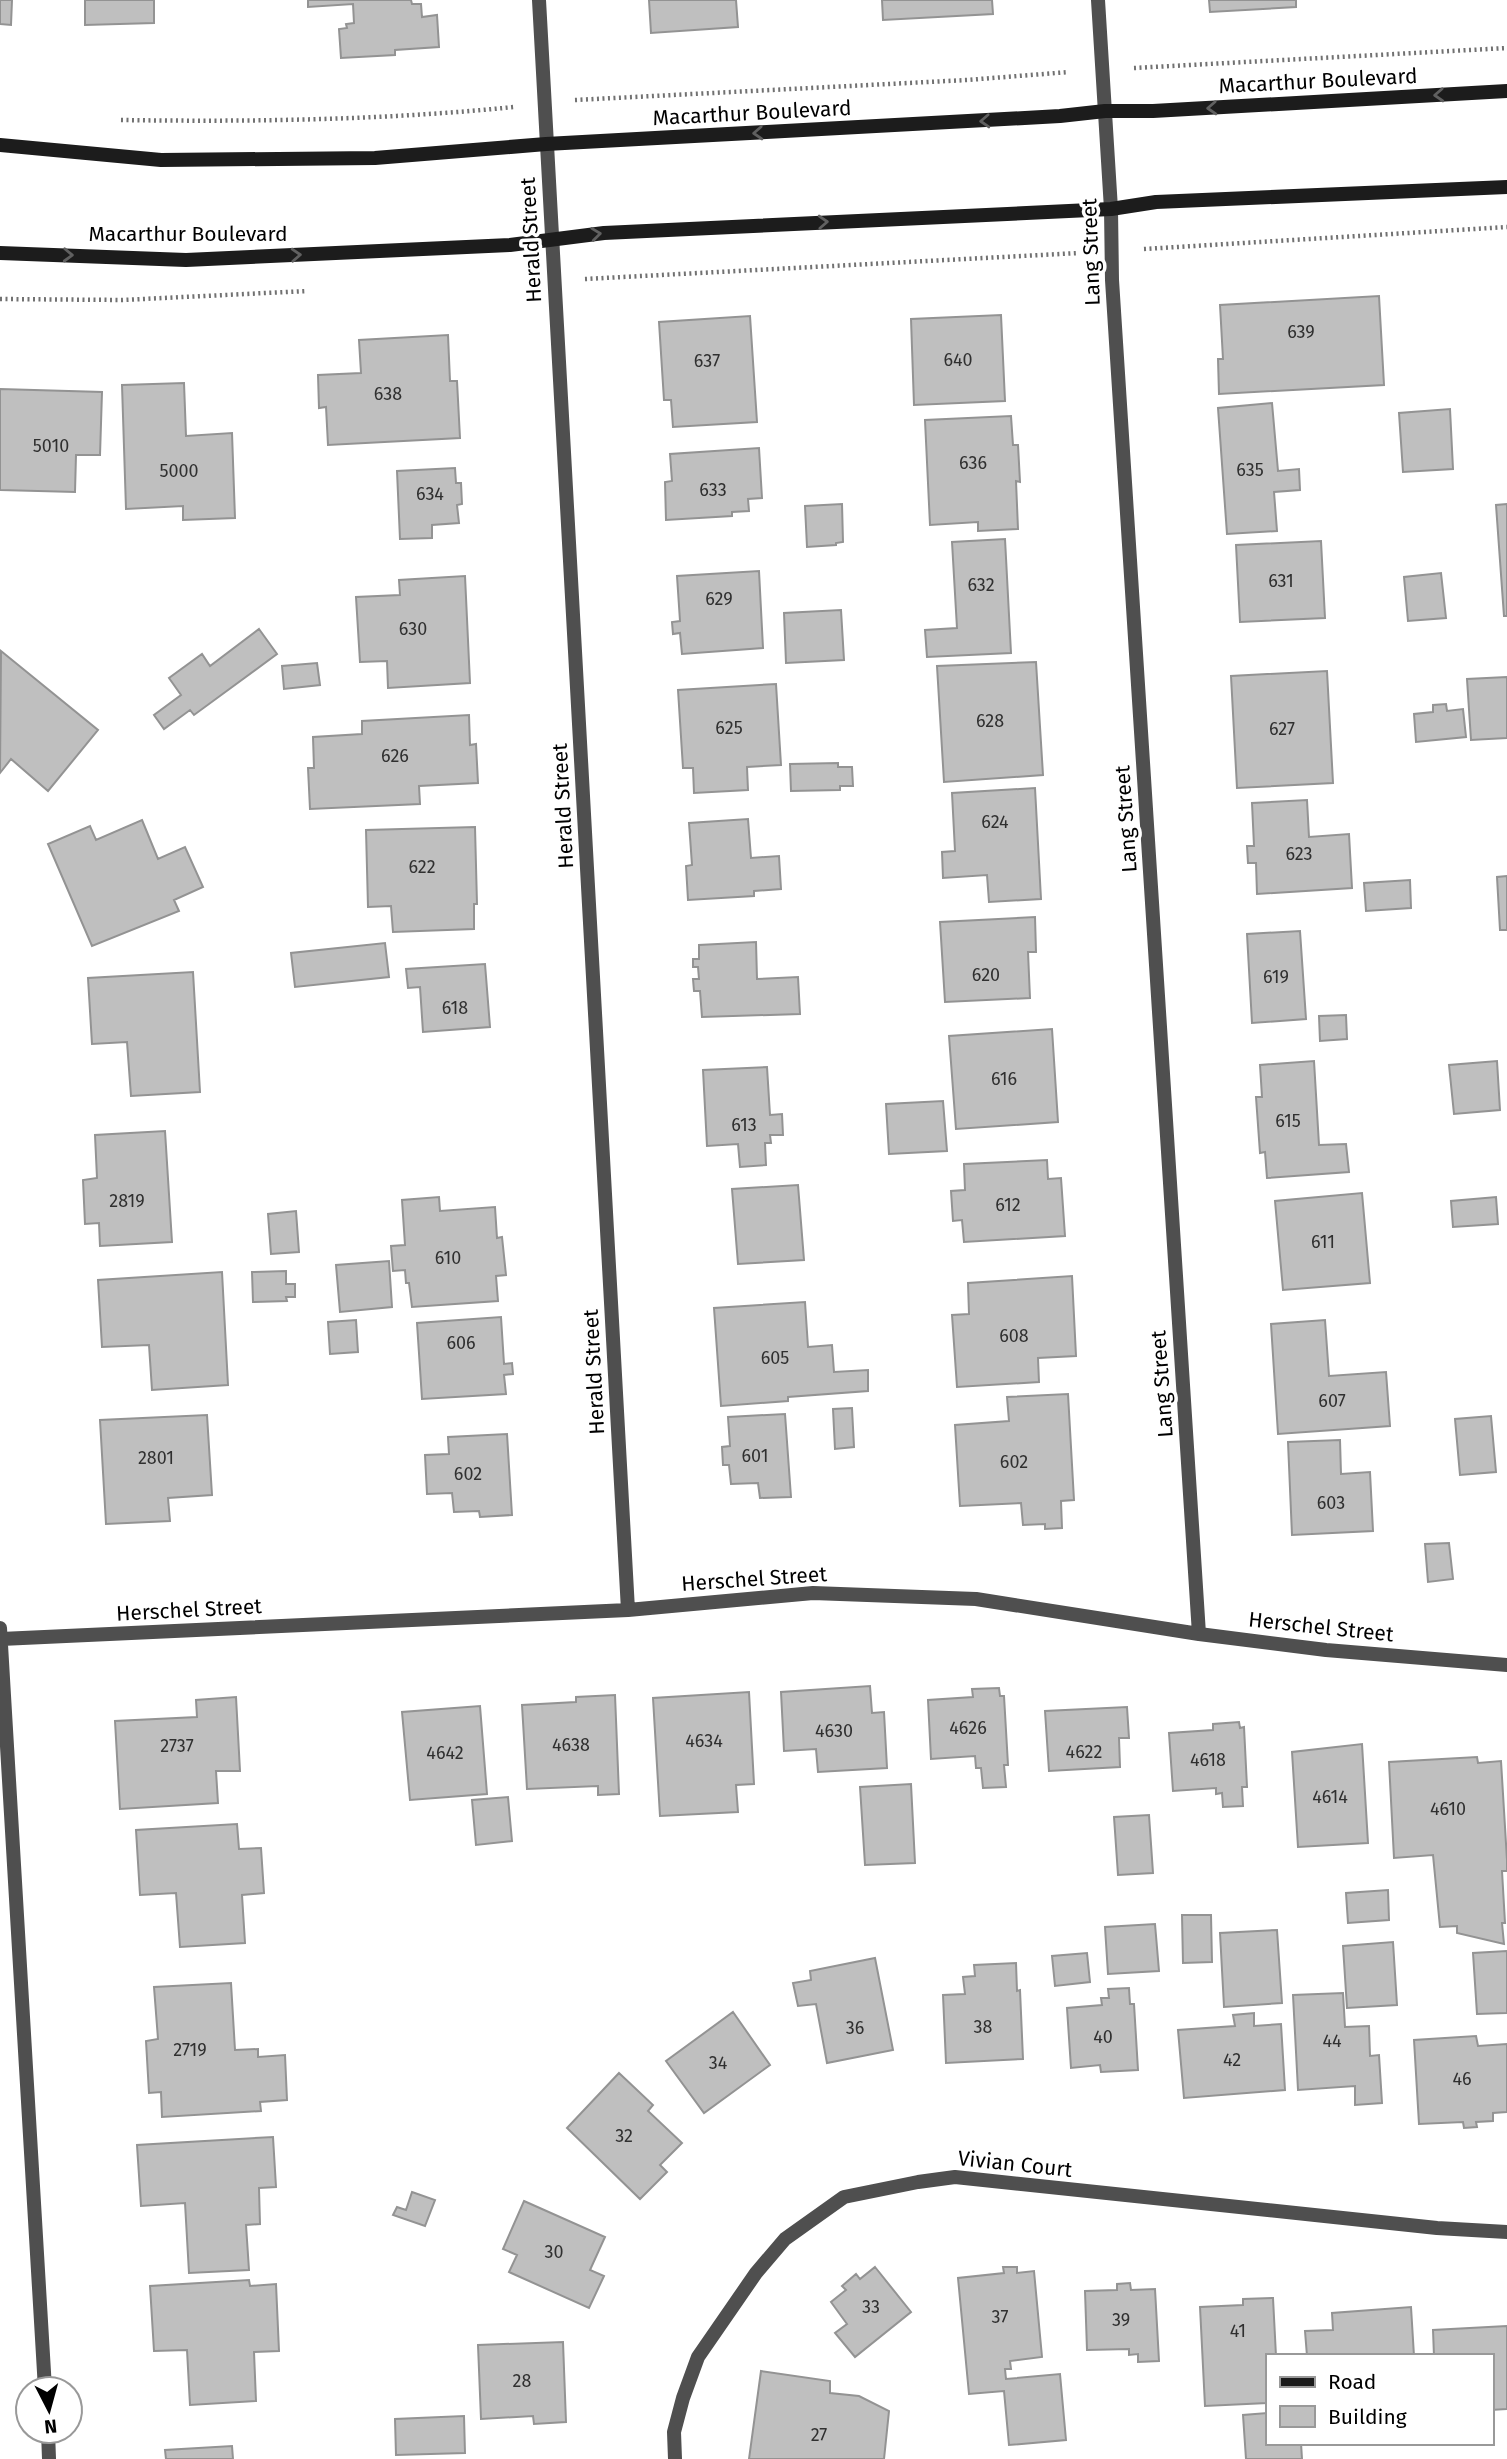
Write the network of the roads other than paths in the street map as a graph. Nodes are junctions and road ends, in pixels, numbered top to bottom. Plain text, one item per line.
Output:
1 (540, 0) edge
2 (1098, 0) edge
3 (1507, 91) edge
4 (1105, 111) junction
5 (546, 144) junction
6 (0, 145) edge
7 (1507, 187) edge
8 (1111, 209) junction
9 (553, 240) junction
10 (0, 253) edge
11 (628, 1610) junction
12 (0, 1628) edge
13 (1199, 1634) junction
14 (1, 1639) edge
15 (1507, 1665) edge
16 (1507, 2232) edge
17 (44, 2375) edge
18 (675, 2459) edge

1 - 5 street, Herald Street
2 - 4 street, Lang Street
3 -> 4 street, Macarthur Boulevard
4 -> 5 street, Macarthur Boulevard
4 - 8 street, Lang Street
5 - 6 street, Macarthur Boulevard
5 - 9 street, Herald Street
7 - 8 street, Macarthur Boulevard
9 -> 8 street, Macarthur Boulevard
8 - 13 street, Lang Street
10 -> 9 street, Macarthur Boulevard
9 - 11 street, Herald Street
11 - 13 street, Herschel Street
11 - 14 street, Herschel Street
12 - 14 street
13 - 15 street, Herschel Street
14 - 17 street
16 - 18 street, Vivian Court

